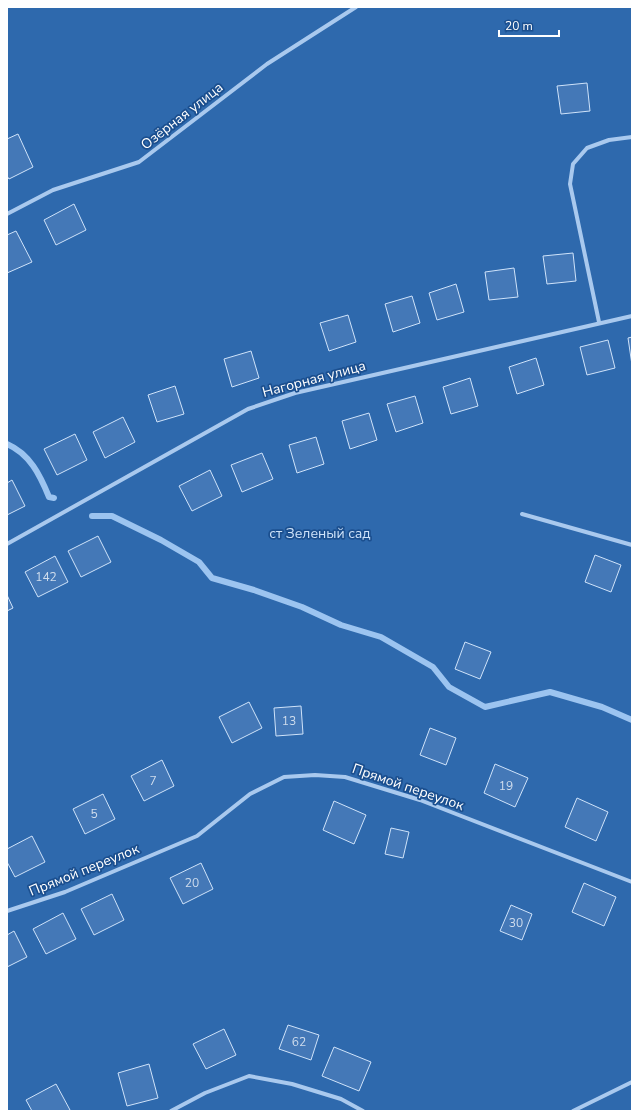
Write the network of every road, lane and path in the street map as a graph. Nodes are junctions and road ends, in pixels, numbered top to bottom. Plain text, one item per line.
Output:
1 (356, 7) edge
2 (632, 137) edge
3 (7, 214) edge
4 (632, 316) edge
5 (599, 322) junction
6 (522, 514) dead end
7 (7, 544) edge
8 (632, 545) edge
9 (632, 882) edge
10 (7, 911) edge
11 (632, 1082) edge
12 (171, 1111) edge
13 (363, 1111) edge
14 (573, 1111) edge

1 - 3 street, Озёрная улица
2 - 5 street
4 - 5 street, Нагорная улица
5 - 7 street, Нагорная улица
6 - 8 street
9 - 10 street, Прямой переулок
11 - 14 street
12 - 13 street

